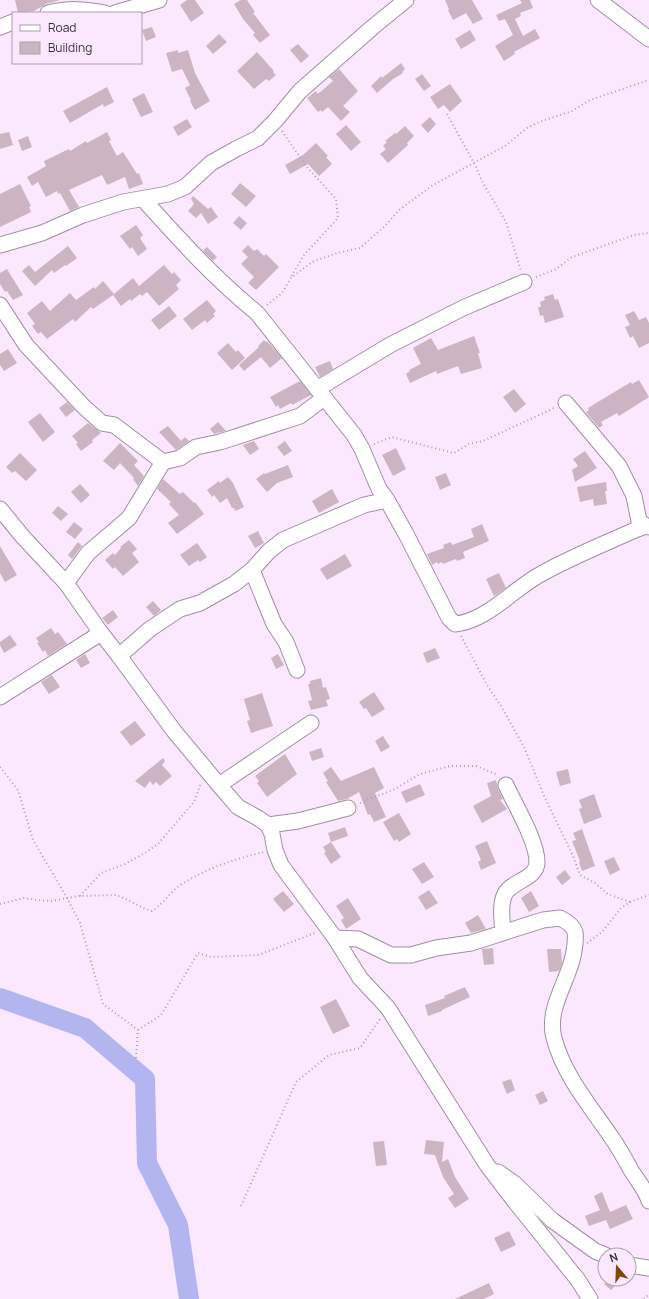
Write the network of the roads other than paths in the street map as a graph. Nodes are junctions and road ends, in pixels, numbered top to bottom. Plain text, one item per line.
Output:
1 (159, 0) edge
2 (406, 0) edge
3 (598, 0) edge
4 (52, 12) edge
5 (98, 12) edge
6 (118, 12) edge
7 (12, 22) edge
8 (0, 27) edge
9 (649, 39) edge
10 (143, 199) junction
11 (0, 245) edge
12 (524, 282) road end
13 (0, 305) edge
14 (320, 393) junction
15 (566, 403) road end
16 (163, 462) junction
17 (387, 500) junction
18 (0, 509) edge
19 (648, 526) edge
20 (252, 570) junction
21 (66, 583) junction
22 (101, 633) junction
23 (119, 656) junction
24 (297, 670) dead end
25 (0, 697) edge
26 (312, 723) dead end
27 (219, 785) junction
28 (506, 785) road end
29 (348, 808) road end
30 (268, 825) junction
31 (503, 932) junction
32 (331, 933) junction
33 (487, 1165) junction
34 (649, 1202) edge
35 (597, 1252) edge
36 (637, 1266) edge
37 (649, 1268) edge
38 (590, 1299) edge

1 - 6 street
2 - 10 street
3 - 9 street
4 - 5 street
7 - 8 street
10 - 11 street
10 - 14 street
12 - 14 street
13 - 16 street
14 - 16 street
14 - 17 street
15 - 19 street
16 - 21 street
17 - 19 street
17 - 20 street
18 - 21 street
20 - 23 street
20 - 24 street
21 - 22 street
22 - 23 street
22 - 25 street
23 - 27 street
26 - 27 street
27 - 30 street
28 - 31 street
29 - 30 street
30 - 32 street
31 - 32 street
31 - 34 street
32 - 33 street
33 - 35 street
33 - 38 street
36 - 37 street

